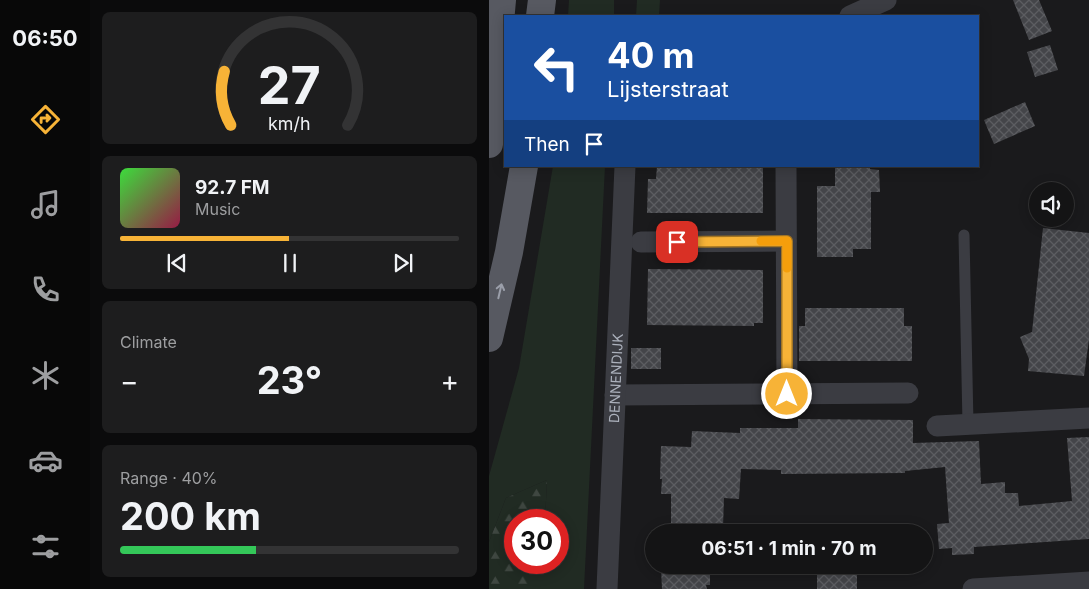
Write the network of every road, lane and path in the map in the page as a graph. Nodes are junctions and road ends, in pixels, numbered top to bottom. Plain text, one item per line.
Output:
1 (502, 0) edge
2 (542, 0) edge
3 (886, 0) edge
4 (540, 15) edge
5 (852, 15) edge
6 (489, 144) edge
7 (523, 167) edge
8 (625, 167) edge
9 (786, 167) edge
10 (964, 235) dead end
11 (787, 241) junction
12 (641, 242) dead end
13 (489, 338) edge
14 (908, 393) dead end
15 (787, 394) junction
16 (615, 395) junction
17 (1089, 418) edge
18 (968, 424) junction
19 (937, 426) dead end
20 (1089, 582) edge
21 (607, 589) edge
22 (973, 589) edge

1 - 6 main road
2 - 4 main road
3 - 5 street
13 -> 7 main road
8 - 16 street, DENNENDIJK
9 - 11 street
10 - 18 lane
11 - 12 street
11 - 15 street
14 - 15 street
15 - 16 street
16 - 21 street, DENNENDIJK
17 - 18 street
18 - 19 street
20 - 22 street

